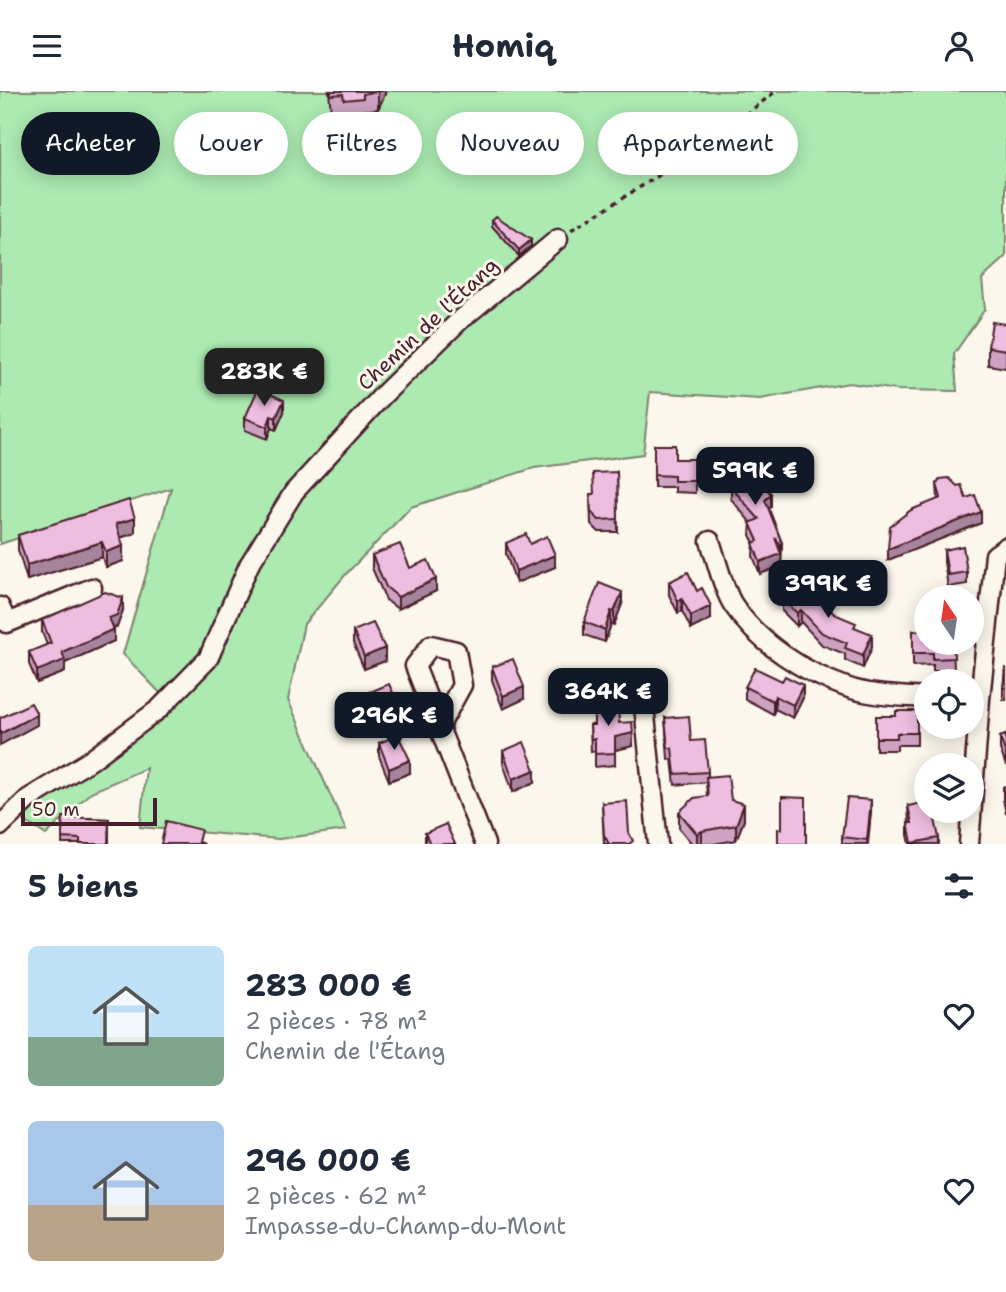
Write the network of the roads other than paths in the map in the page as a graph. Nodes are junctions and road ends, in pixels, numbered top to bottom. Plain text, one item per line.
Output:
1 (558, 239) road end
2 (710, 541) dead end
3 (1006, 547) edge
4 (92, 588) dead end
5 (0, 607) edge
6 (980, 669) edge
7 (642, 686) dead end
8 (914, 697) edge
9 (439, 725) dead end
10 (974, 739) edge
11 (0, 825) edge
12 (485, 844) edge
13 (658, 844) edge
14 (969, 844) edge

1 - 11 street, Chemin de l'Étang
2 - 8 street
3 - 6 street
4 - 5 street
7 - 13 street
9 - 12 street
10 - 14 street

